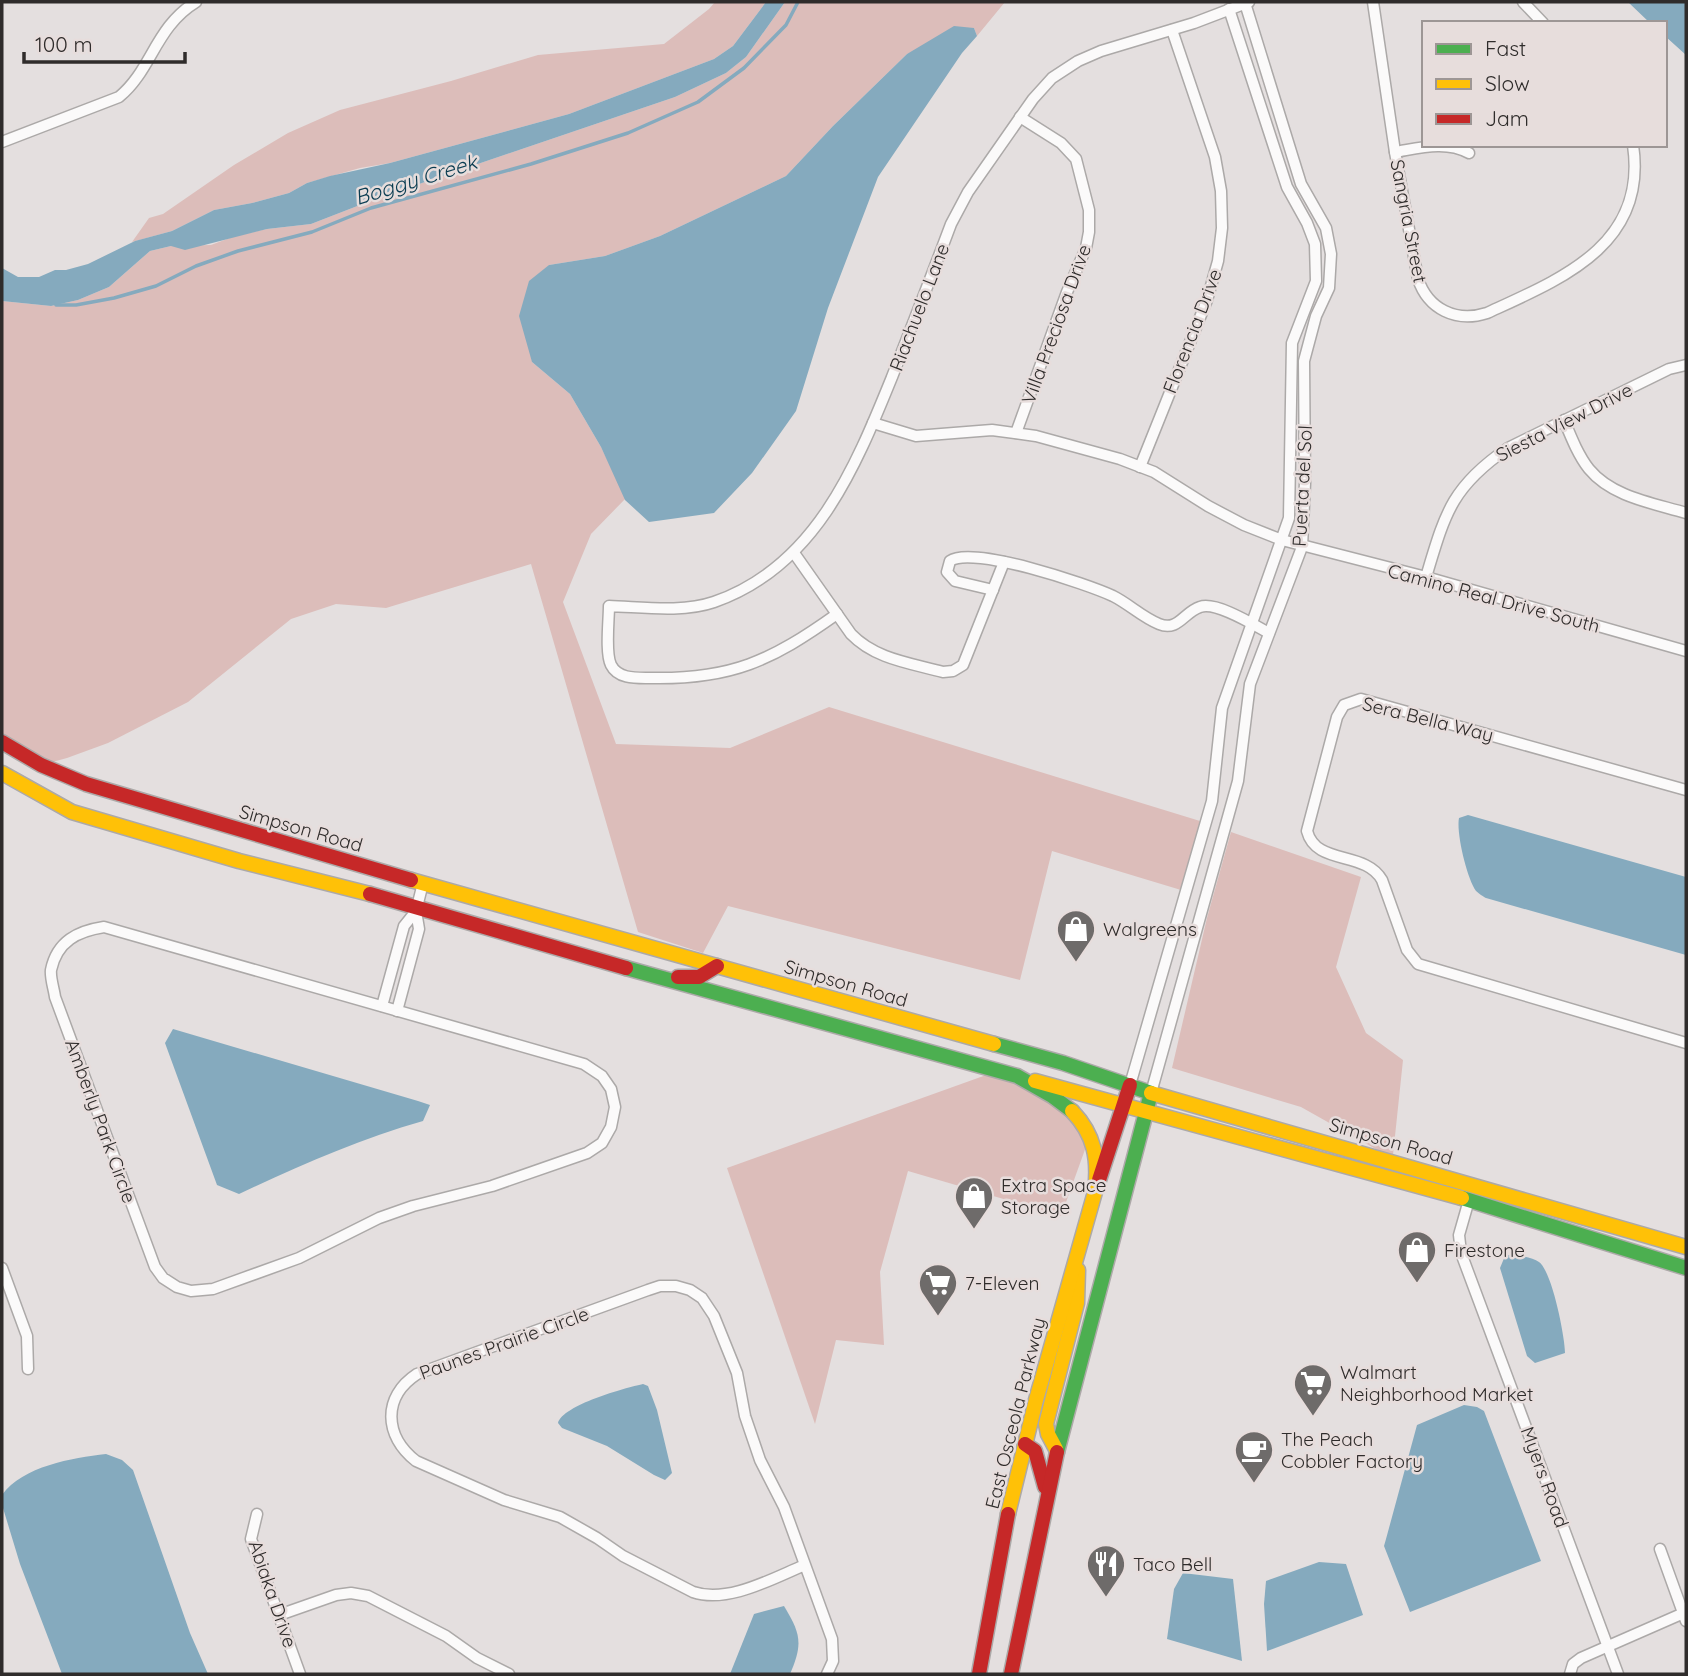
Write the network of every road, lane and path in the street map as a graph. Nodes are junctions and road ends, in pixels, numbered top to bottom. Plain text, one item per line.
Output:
1 (196, 2) edge
2 (1247, 2) edge
3 (1373, 2) edge
4 (1522, 2) edge
5 (1229, 9) junction
6 (1541, 21) edge
7 (1172, 30) junction
8 (1020, 117) junction
9 (2, 142) edge
10 (1431, 147) edge
11 (1456, 147) edge
12 (1633, 147) edge
13 (1395, 152) junction
14 (1469, 153) dead end
15 (1686, 365) edge
16 (1564, 420) junction
17 (873, 423) junction
18 (1016, 433) junction
19 (1140, 467) junction
20 (1686, 513) edge
21 (1282, 540) junction
22 (1302, 547) junction
23 (794, 553) junction
24 (1004, 562) junction
25 (1426, 577) junction
26 (993, 590) junction
27 (837, 614) junction
28 (1252, 624) junction
29 (1269, 633) junction
30 (1686, 651) edge
31 (2, 742) edge
32 (1216, 765) junction
33 (1240, 768) junction
34 (2, 772) edge
35 (1686, 790) edge
36 (423, 883) junction
37 (416, 909) junction
38 (616, 963) junction
39 (717, 967) junction
40 (382, 1006) junction
41 (397, 1011) junction
42 (1686, 1043) edge
43 (1017, 1076) junction
44 (1130, 1085) junction
45 (1151, 1093) junction
46 (1123, 1106) junction
47 (1146, 1113) junction
48 (1440, 1175) junction
49 (1413, 1185) junction
50 (1500, 1193) junction
51 (1093, 1197) junction
52 (1469, 1200) junction
53 (1686, 1247) edge
54 (1078, 1250) junction
55 (2, 1268) edge
56 (1686, 1268) edge
57 (27, 1369) dead end
58 (1025, 1444) junction
59 (1056, 1448) junction
60 (1046, 1491) junction
61 (257, 1514) dead end
62 (1660, 1549) dead end
63 (805, 1565) junction
64 (279, 1615) junction
65 (1685, 1616) edge
66 (1607, 1645) junction
67 (300, 1674) edge
68 (509, 1674) edge
69 (827, 1674) edge
70 (979, 1674) edge
71 (1011, 1674) edge
72 (1570, 1674) edge
73 (1618, 1674) edge

1 - 9 street
2 - 5 street, Riachuelo Lane
2 - 22 street, Puerta del Sol
3 - 13 street, Sangria Street
4 - 6 street
5 - 7 street, Riachuelo Lane
5 - 21 street, Puerta del Sol
7 - 8 street, Riachuelo Lane
7 - 19 street, Florencia Drive
8 - 17 street, Riachuelo Lane
8 - 18 street, Villa Preciosa Drive
10 - 13 street
11 - 14 street
12 - 13 street, Sangria Street
15 - 16 street, Siesta View Drive
16 - 20 street
16 - 25 street, Siesta View Drive
17 - 18 street, Camino Real Drive South
17 - 23 street, Riachuelo Lane
18 - 19 street, Camino Real Drive South
19 - 21 street, Camino Real Drive South
21 - 22 street, Camino Real Drive South
21 - 28 street, Puerta del Sol
22 - 25 street, Camino Real Drive South
22 - 29 street, Puerta del Sol
23 - 27 street
23 - 27 street, Riachuelo Lane
24 - 26 street
24 - 26 street
24 - 28 street
25 - 30 street, Camino Real Drive South
26 - 27 street
28 - 29 street
28 - 32 street, Puerta del Sol
29 - 33 street, Puerta del Sol
31 - 36 main road, Simpson Road
32 - 33 street
32 - 44 street, Puerta del Sol
33 - 45 street, Puerta del Sol
34 - 37 main road, Simpson Road
35 - 42 street, Sera Bella Way
36 - 37 street
36 - 39 main road, Simpson Road
37 - 38 main road, Simpson Road
37 - 40 street
37 - 41 street
38 - 39 main road
38 - 43 main road, Simpson Road
39 - 44 main road, Simpson Road
40 - 41 street, Amberly Park Circle
40 - 41 street, Amberly Park Circle
43 - 46 main road, Simpson Road
43 - 51 main road
44 - 45 main road, Simpson Road
44 - 46 main road, East Osceola Parkway
45 - 47 main road
45 - 48 main road, Simpson Road
46 - 47 main road, Simpson Road
46 - 51 main road, East Osceola Parkway
47 - 49 main road, Simpson Road
47 - 59 main road
48 - 49 main road
48 - 50 main road, Simpson Road
49 - 52 main road, Simpson Road
50 - 52 main road
50 - 53 main road, Simpson Road
51 - 54 main road, East Osceola Parkway
52 - 56 main road, Simpson Road
52 - 66 street, Myers Road
54 - 58 main road, East Osceola Parkway
54 - 59 main road
55 - 57 street
58 - 60 main road
58 - 70 main road, East Osceola Parkway
59 - 60 main road
60 - 71 main road
61 - 64 street, Abiaka Drive
62 - 65 street
63 - 63 street, Paunes Prairie Circle
63 - 69 street, Paunes Prairie Circle
64 - 67 street, Abiaka Drive
64 - 68 street
65 - 66 street
66 - 72 street
66 - 73 street, Myers Road

